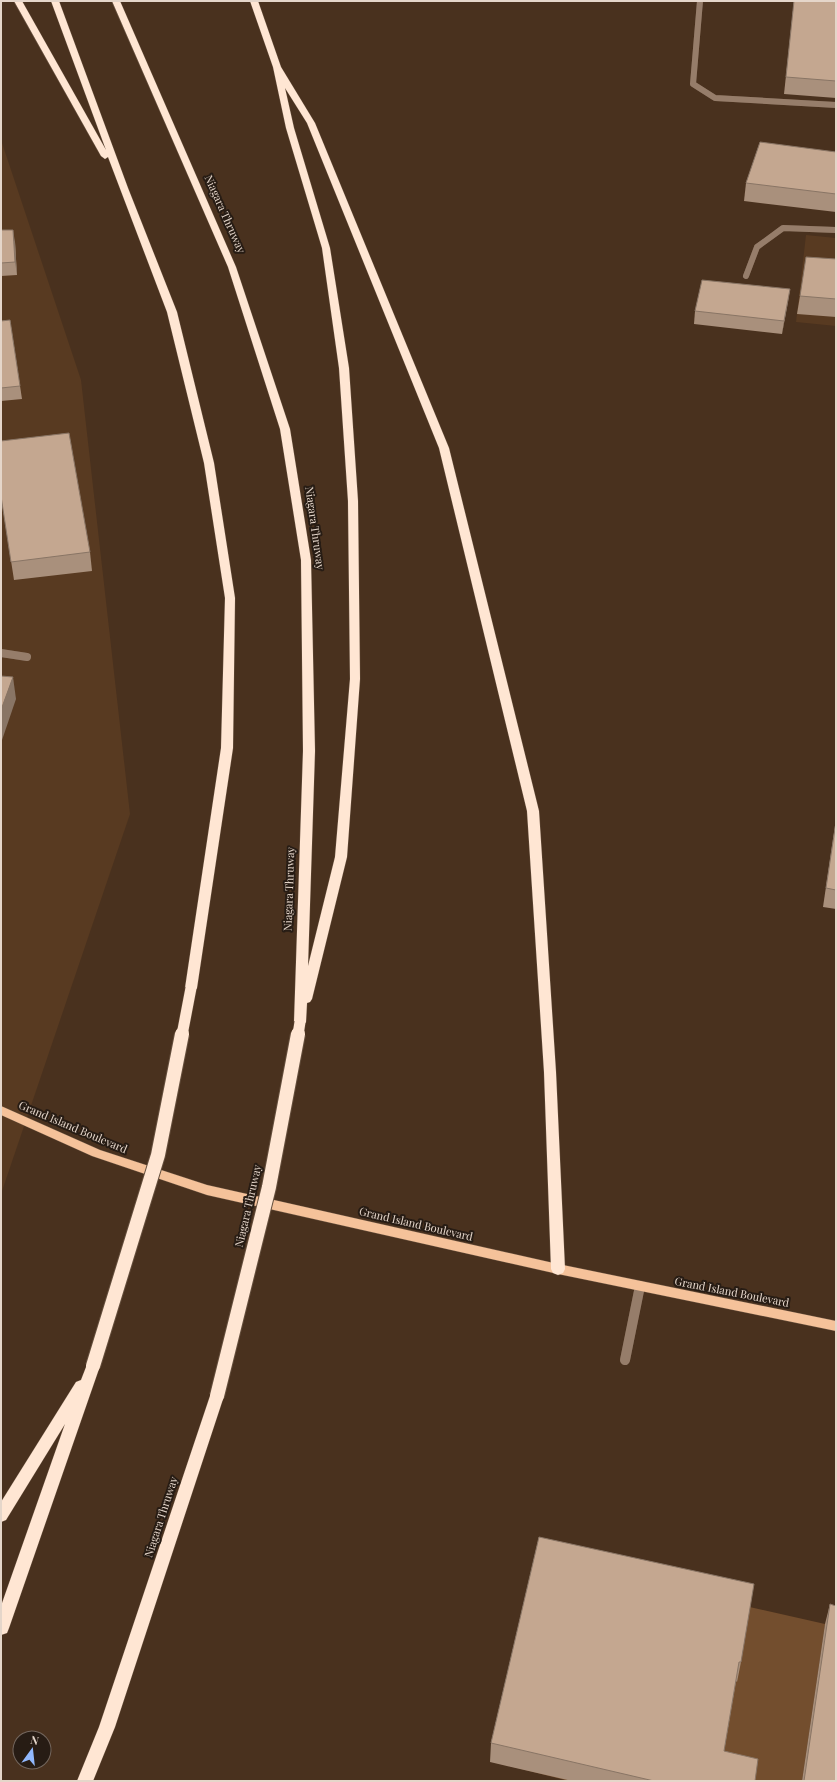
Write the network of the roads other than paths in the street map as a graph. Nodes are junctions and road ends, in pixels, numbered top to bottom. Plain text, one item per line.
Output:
1 (18, 1) edge
2 (55, 1) edge
3 (116, 1) edge
4 (254, 1) edge
5 (700, 1) edge
6 (277, 67) junction
7 (836, 105) edge
8 (124, 188) junction
9 (836, 230) edge
10 (746, 276) dead end
11 (1, 653) edge
12 (27, 657) dead end
13 (300, 1022) junction
14 (1, 1110) edge
15 (558, 1269) junction
16 (640, 1286) junction
17 (836, 1326) edge
18 (625, 1360) dead end
19 (93, 1366) junction
20 (1, 1515) edge
21 (1, 1628) edge
22 (85, 1781) edge

1 - 8 highway
2 - 8 highway
3 - 13 highway, Niagara Thruway
4 - 6 highway
5 - 7 street
6 - 13 highway
6 - 15 highway
8 - 19 highway, bridge
9 - 10 street
11 - 12 street
13 - 22 highway, Niagara Thruway, bridge
14 - 15 main road, Grand Island Boulevard
15 - 16 main road, Grand Island Boulevard
16 - 17 main road, Grand Island Boulevard
16 - 18 street
19 - 20 highway
19 - 21 highway

